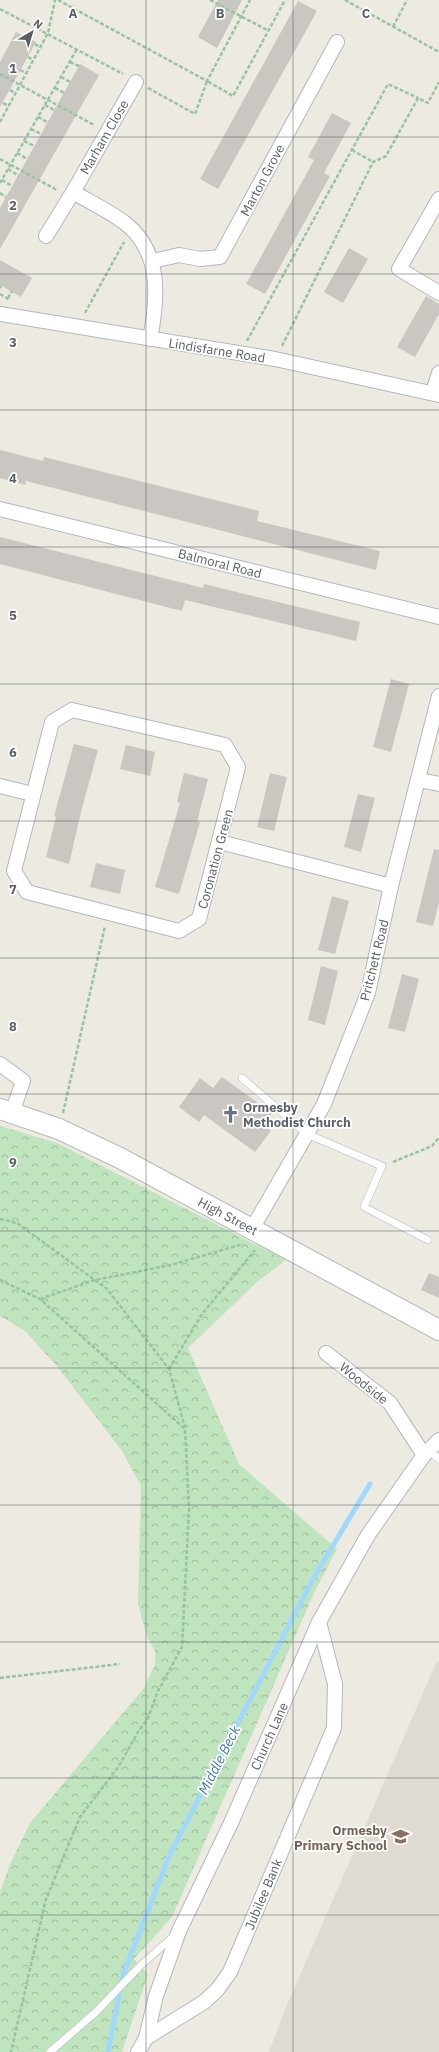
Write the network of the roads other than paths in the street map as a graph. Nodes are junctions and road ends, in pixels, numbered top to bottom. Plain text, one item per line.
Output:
1 (337, 42) dead end
2 (136, 82) road end
3 (71, 195) junction
4 (439, 199) edge
5 (46, 236) dead end
6 (153, 262) junction
7 (439, 293) edge
8 (0, 314) edge
9 (150, 339) junction
10 (439, 373) edge
11 (436, 394) edge
12 (0, 509) edge
13 (439, 617) edge
14 (439, 696) edge
15 (419, 780) junction
16 (439, 784) edge
17 (0, 786) edge
18 (33, 794) junction
19 (220, 842) junction
20 (391, 886) junction
21 (0, 1064) edge
22 (242, 1078) dead end
23 (6, 1111) edge
24 (307, 1134) junction
25 (259, 1233) junction
26 (428, 1240) dead end
27 (439, 1330) edge
28 (326, 1353) dead end
29 (439, 1440) edge
30 (431, 1455) edge
31 (320, 1622) junction
32 (179, 1931) junction
33 (146, 2038) junction
34 (50, 2052) edge
35 (138, 2052) edge

1 - 6 street, Marton Grove
2 - 3 street, Marham Close
3 - 5 street, Marham Close
3 - 6 street
4 - 7 street
6 - 9 street
8 - 9 street, Lindisfarne Road
9 - 11 street, Lindisfarne Road
10 - 11 street
12 - 13 street, Balmoral Road
14 - 15 street, Pritchett Road
15 - 16 street
15 - 20 street, Pritchett Road
17 - 18 street
18 - 19 street, Coronation Green
18 - 19 street, Coronation Green
19 - 20 street
20 - 24 street, Pritchett Road
21 - 23 street
22 - 24 lane
23 - 25 main road, High Street
24 - 25 street, Pritchett Road
24 - 26 lane
25 - 27 main road, High Street
28 - 30 street, Woodside
29 - 30 street, Church Lane
30 - 31 street, Church Lane
31 - 32 street, Church Lane
31 - 33 street, Jubilee Bank
32 - 33 street, Church Lane
32 - 34 lane
33 - 35 street, Church Lane

